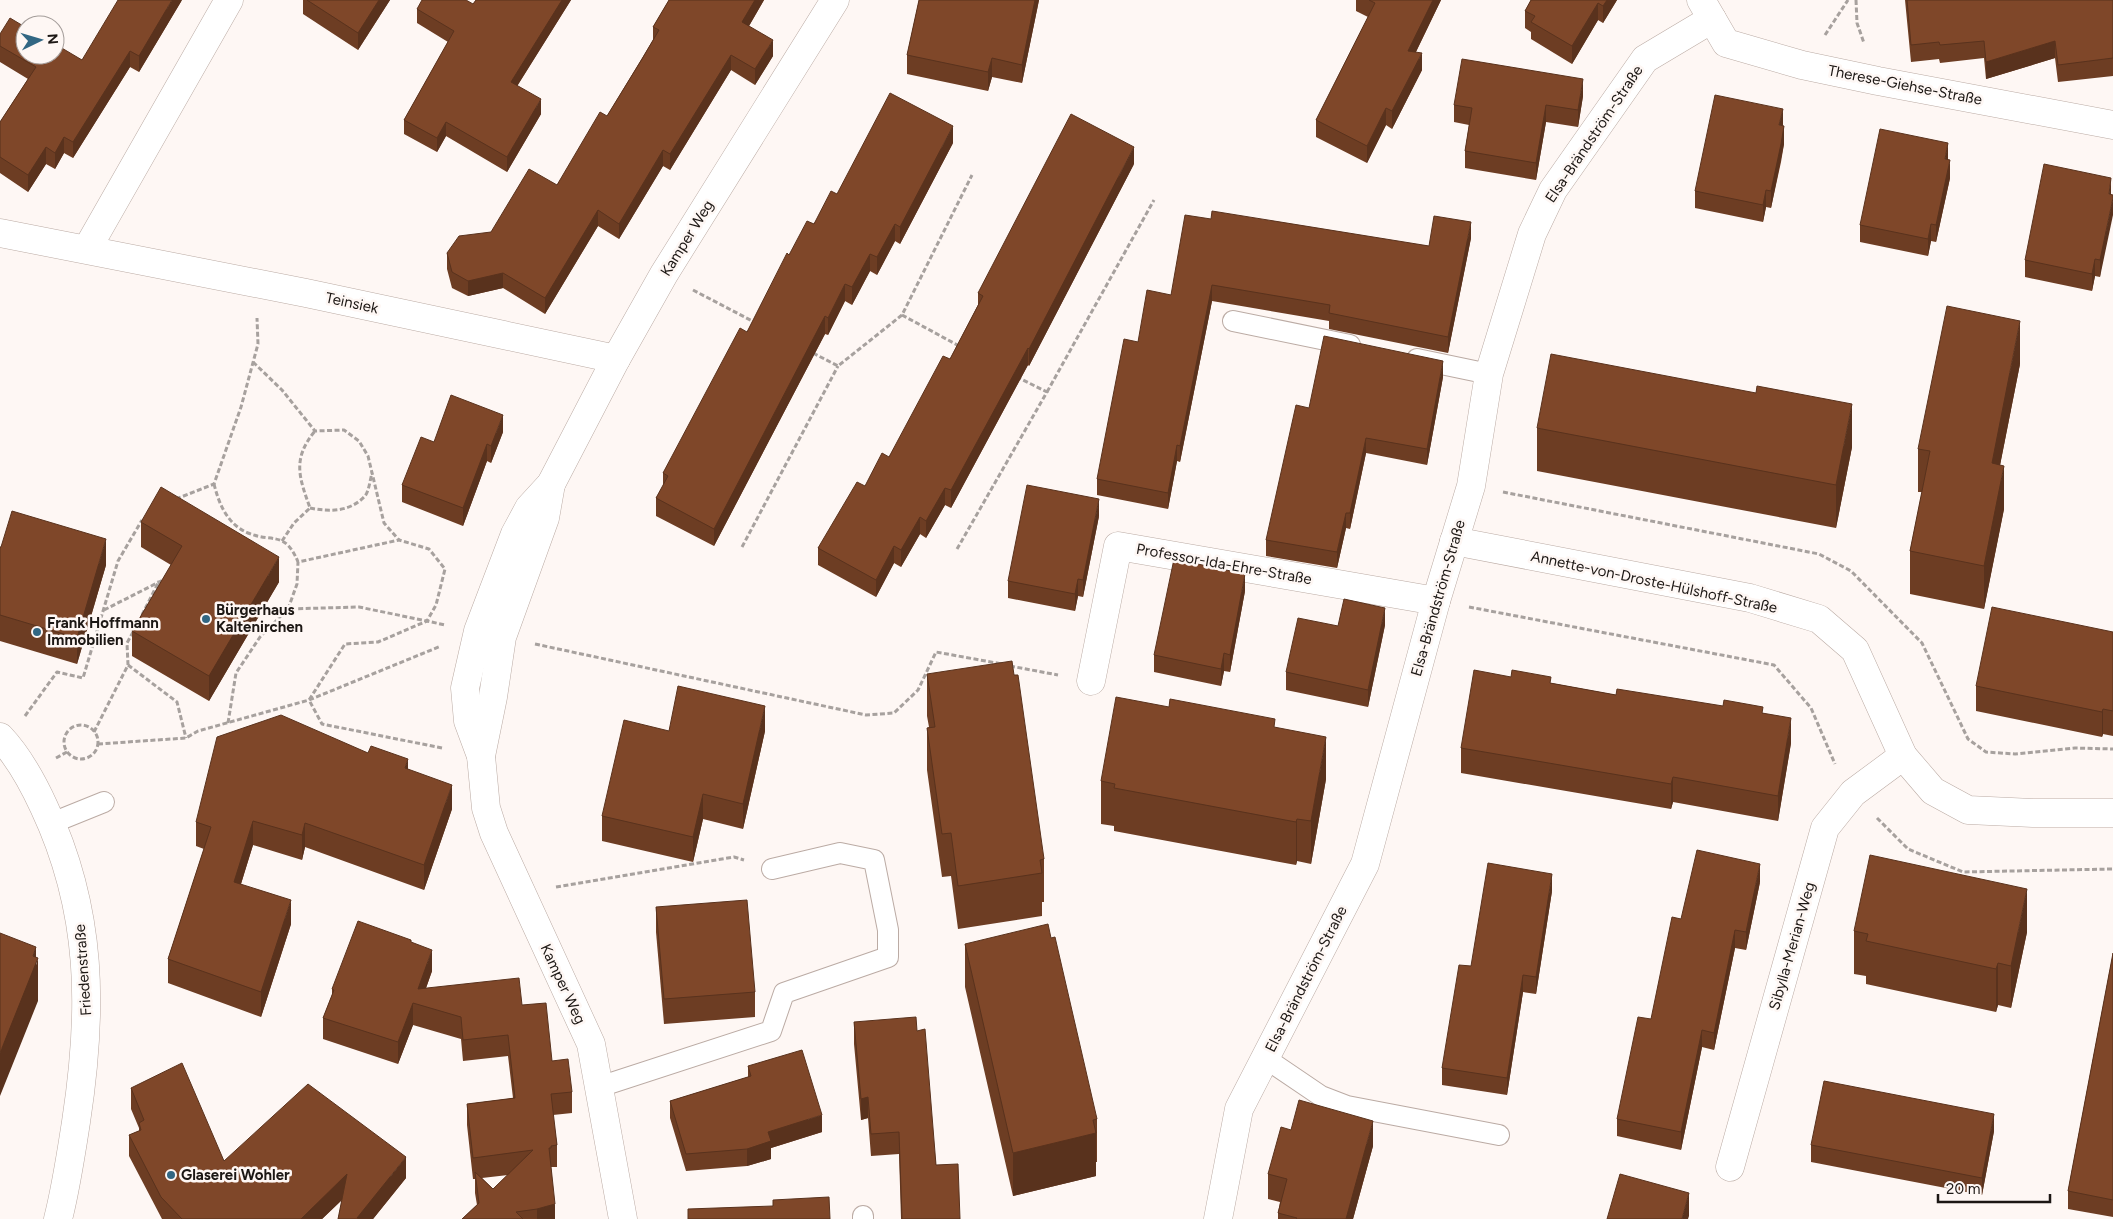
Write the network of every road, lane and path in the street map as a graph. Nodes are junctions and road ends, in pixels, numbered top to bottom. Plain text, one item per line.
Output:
1 (229, 0) edge
2 (835, 0) edge
3 (1848, 0) edge
4 (1856, 0) edge
5 (1707, 9) edge
6 (1802, 65) junction
7 (1878, 81) junction
8 (2113, 124) edge
9 (972, 175) dead end
10 (1154, 200) dead end
11 (0, 233) edge
12 (87, 250) junction
13 (664, 274) junction
14 (257, 284) junction
15 (902, 315) junction
16 (1232, 321) dead end
17 (760, 325) edge
18 (1365, 348) edge
19 (812, 352) edge
20 (970, 352) edge
21 (1394, 354) edge
22 (616, 359) junction
23 (253, 362) junction
24 (838, 366) junction
25 (1012, 374) edge
26 (1489, 374) junction
27 (1047, 392) junction
28 (315, 431) junction
29 (372, 473) junction
30 (214, 484) junction
31 (173, 501) edge
32 (310, 508) junction
33 (143, 519) edge
34 (399, 540) junction
35 (282, 541) junction
36 (1454, 541) junction
37 (742, 547) dead end
38 (957, 549) dead end
39 (298, 562) junction
40 (166, 578) edge
41 (159, 582) junction
42 (1436, 601) junction
43 (288, 609) junction
44 (104, 610) junction
45 (141, 617) edge
46 (427, 621) junction
47 (136, 626) edge
48 (490, 634) junction
49 (128, 665) junction
50 (1091, 681) joint
51 (309, 700) junction
52 (228, 723) junction
53 (94, 732) junction
54 (186, 738) junction
55 (3, 740) edge
56 (98, 744) junction
57 (481, 756) junction
58 (1903, 756) junction
59 (1853, 793) junction
60 (104, 802) dead end
61 (2113, 813) edge
62 (52, 823) junction
63 (2113, 869) edge
64 (772, 870) joint
65 (521, 893) junction
66 (1265, 1058) junction
67 (599, 1087) junction
68 (1499, 1135) dead end
69 (1730, 1167) dead end
70 (62, 1216) edge
71 (623, 1219) edge
72 (1218, 1219) edge

1 - 12 street
2 - 13 street, Kamper Weg
3 - 6 path
4 - 7 path
5 - 6 street, Therese-Giehse-Straße
5 - 26 street, Elsa-Brändström-Straße
6 - 7 street, Therese-Giehse-Straße
7 - 8 street, Therese-Giehse-Straße
9 - 15 path
10 - 27 path
11 - 12 street, Teinsiek
12 - 14 street, Teinsiek
13 - 17 path
13 - 22 street, Kamper Weg
14 - 22 street, Teinsiek
14 - 23 path
15 - 20 path
15 - 24 path
16 - 18 lane
19 - 24 path
21 - 26 lane
22 - 48 street, Kamper Weg
23 - 28 path
23 - 30 path
24 - 37 path
25 - 27 path
26 - 36 street, Elsa-Brändström-Straße
27 - 38 path
28 - 29 path
28 - 32 path
29 - 32 path
29 - 34 path
30 - 31 path
30 - 35 path
32 - 35 path
33 - 44 path
34 - 39 path
34 - 46 path
35 - 39 path
36 - 42 street, Elsa-Brändström-Straße
36 - 58 street, Annette-von-Droste-Hülshoff-Straße
39 - 43 path
40 - 41 path
41 - 44 path
41 - 45 path
42 - 50 street, Professor-Ida-Ehre-Straße
42 - 59 path
42 - 66 street, Elsa-Brändström-Straße
43 - 46 path
43 - 52 path
44 - 55 path
46 - 51 path
47 - 49 path
48 - 50 path
48 - 51 path
48 - 57 street, Kamper Weg
49 - 53 path
49 - 54 path
51 - 52 path
51 - 57 path
52 - 54 path
53 - 56 path
53 - 56 path
54 - 56 path
55 - 62 street, Friedenstraße
57 - 65 street, Kamper Weg
58 - 59 street, Sibylla-Merian-Weg
58 - 61 street, Annette-von-Droste-Hülshoff-Straße
59 - 63 path
59 - 69 street, Sibylla-Merian-Weg
60 - 62 lane
62 - 70 street, Friedenstraße
64 - 65 path
64 - 67 lane
65 - 67 street, Kamper Weg
66 - 68 lane
66 - 72 street, Elsa-Brändström-Straße
67 - 71 street, Kamper Weg

